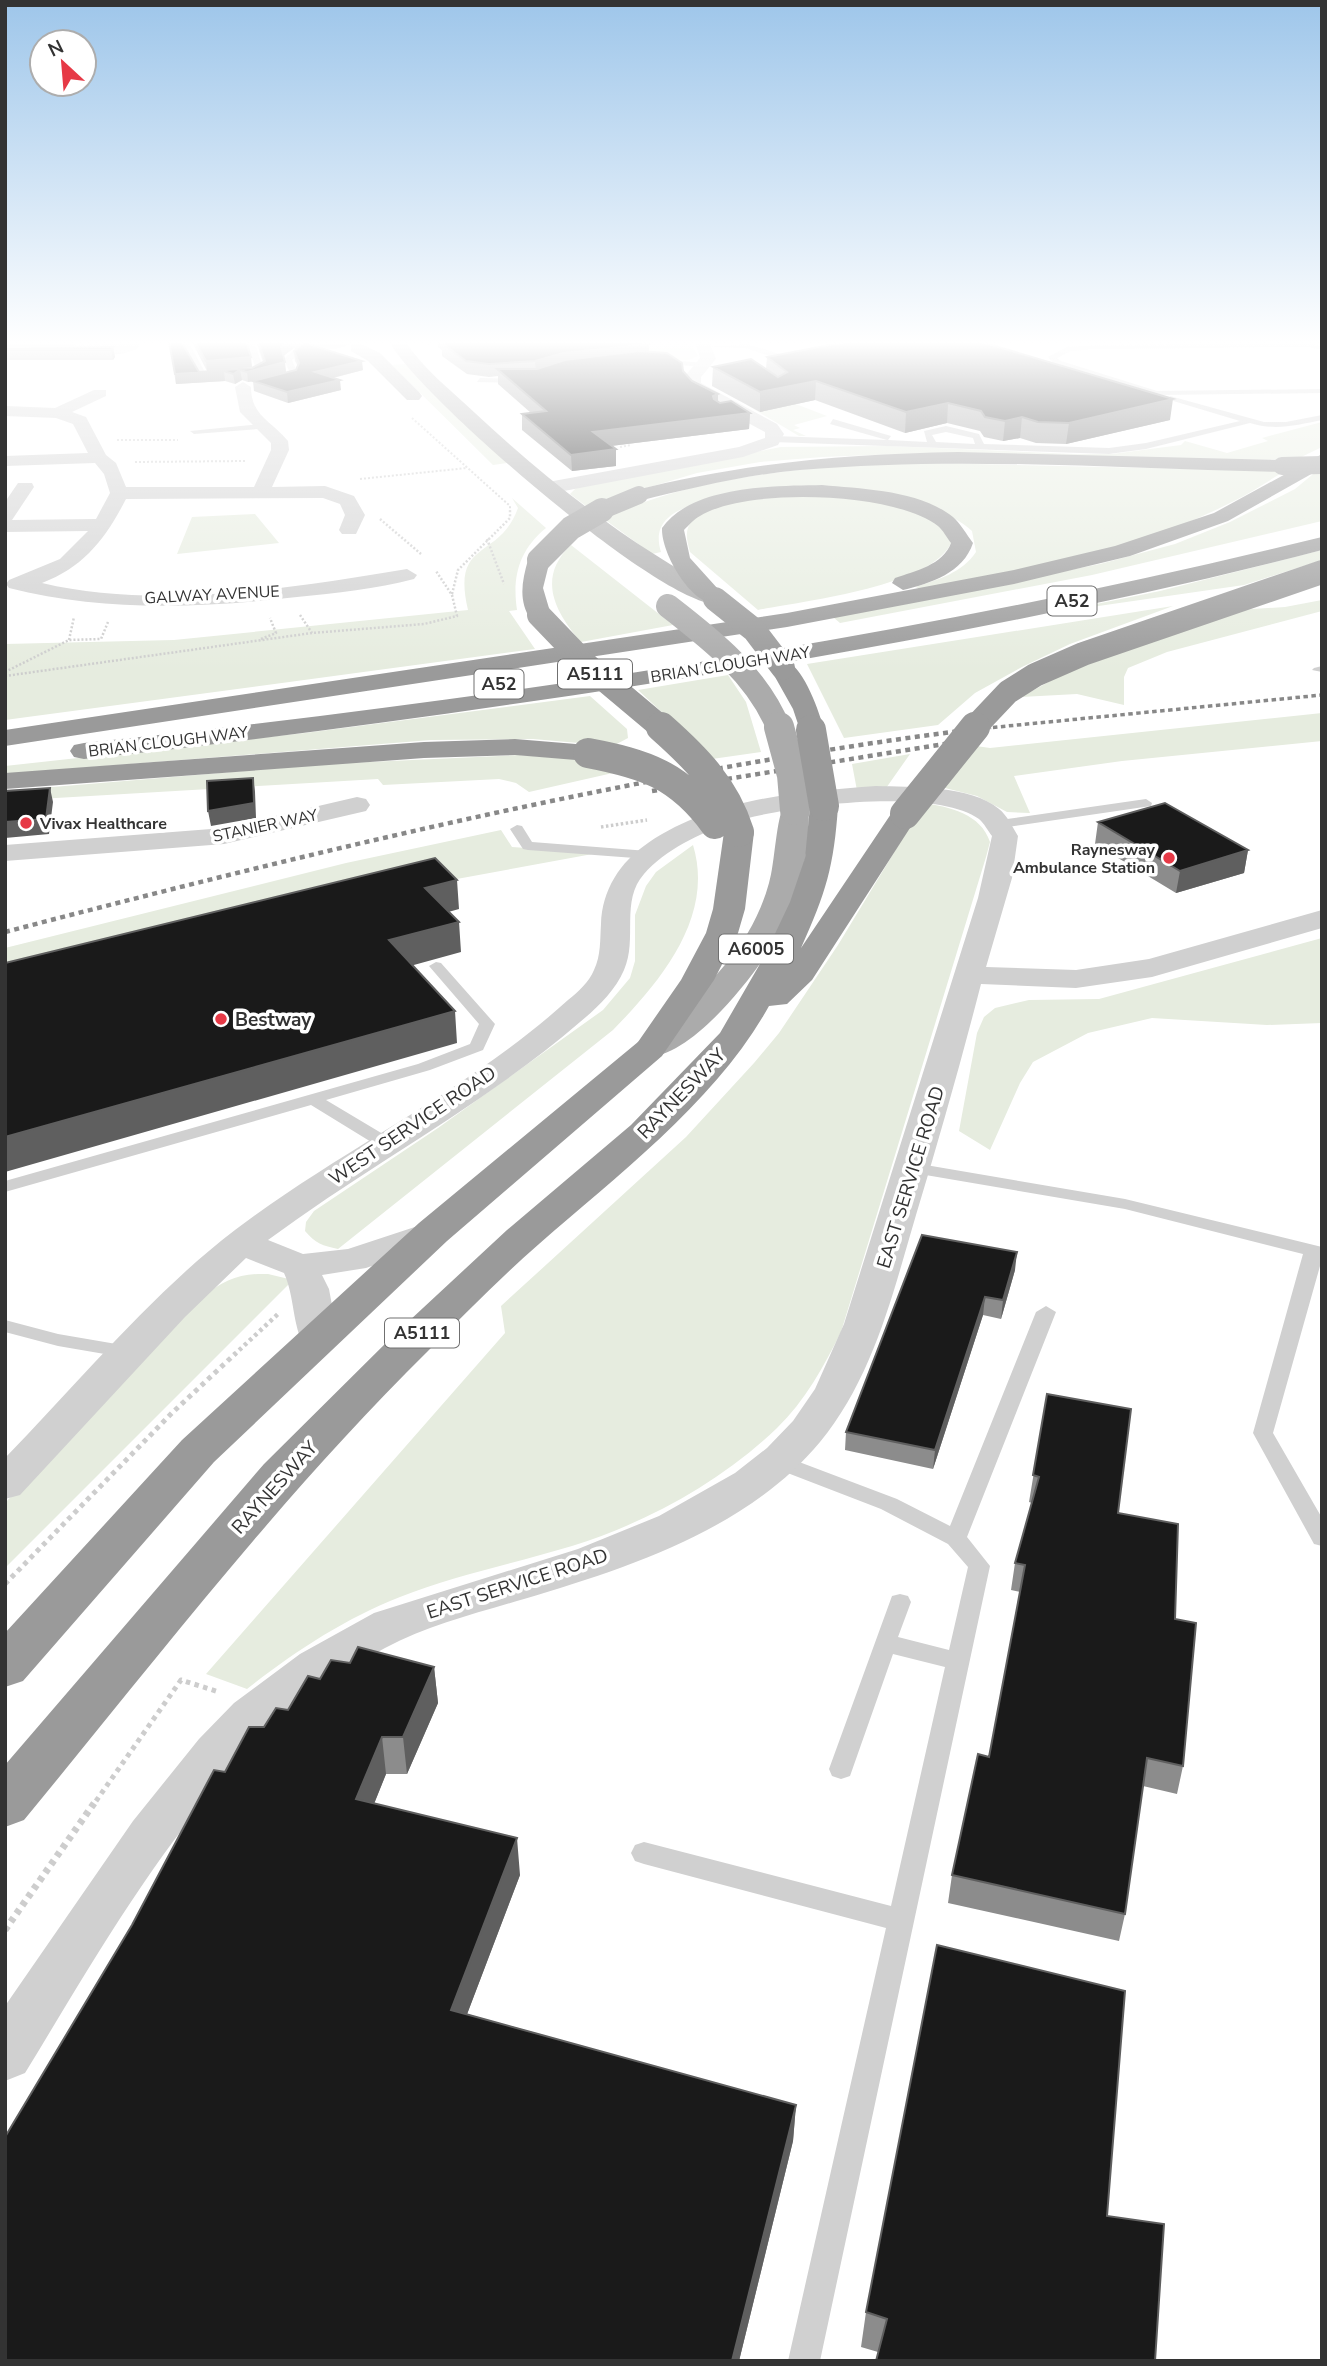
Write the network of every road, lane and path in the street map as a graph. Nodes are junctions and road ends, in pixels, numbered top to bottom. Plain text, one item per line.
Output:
1 (99, 451) edge
2 (279, 451) edge
3 (446, 451) edge
4 (507, 451) edge
5 (744, 451) edge
6 (103, 460) junction
7 (5, 461) edge
8 (275, 461) junction
9 (1322, 462) edge
10 (468, 467) junction
11 (349, 478) dead end
12 (25, 487) dead end
13 (548, 488) junction
14 (261, 491) junction
15 (119, 493) junction
16 (5, 516) edge
17 (546, 517) dead end
18 (102, 525) junction
19 (351, 525) joint
20 (5, 526) edge
21 (1322, 526) edge
22 (1322, 543) edge
23 (585, 546) dead end
24 (407, 575) dead end
25 (1322, 575) edge
26 (12, 585) edge
27 (452, 595) junction
28 (117, 598) junction
29 (657, 599) dead end
30 (715, 599) junction
31 (638, 643) junction
32 (820, 650) junction
33 (5, 674) edge
34 (5, 739) edge
35 (5, 759) edge
36 (5, 781) edge
37 (1146, 803) dead end
38 (357, 805) dead end
39 (807, 806) junction
40 (655, 818) dead end
41 (1000, 824) junction
42 (600, 827) dead end
43 (517, 829) dead end
44 (733, 844) junction
45 (5, 853) edge
46 (648, 855) junction
47 (1322, 919) edge
48 (436, 966) dead end
49 (969, 975) junction
50 (734, 1038) junction
51 (650, 1049) junction
52 (313, 1099) junction
53 (387, 1144) junction
54 (914, 1168) junction
55 (5, 1187) edge
56 (433, 1232) junction
57 (242, 1243) junction
58 (1317, 1252) edge
59 (299, 1266) junction
60 (1046, 1312) dead end
61 (277, 1314) dead end
62 (5, 1325) edge
63 (319, 1338) junction
64 (129, 1353) junction
65 (779, 1462) junction
66 (5, 1484) edge
67 (956, 1538) junction
68 (1322, 1538) edge
69 (5, 1584) edge
70 (900, 1602) dead end
71 (885, 1643) junction
72 (958, 1661) junction
73 (5, 1667) edge
74 (263, 1706) junction
75 (841, 1769) dead end
76 (5, 1804) edge
77 (644, 1853) dead end
78 (901, 1920) junction
79 (5, 1930) edge
80 (5, 2055) edge
81 (804, 2361) edge

1 - 6 street
2 - 8 street
3 - 10 path
4 - 13 main road, RAYNESWAY
5 - 13 street
6 - 7 street
6 - 8 path
6 - 15 street
8 - 14 street
9 - 31 highway
9 - 44 highway, A5111, bridge
10 - 11 path
10 - 27 path
12 - 16 street
13 - 30 main road, RAYNESWAY
14 - 15 street
14 - 19 street
15 - 18 street
17 - 23 main road
18 - 20 street
18 - 26 street
19 - 27 path
21 - 34 highway, BRIAN CLOUGH WAY / A52
22 - 32 highway, BRIAN CLOUGH WAY / A52
24 - 28 street, GALWAY AVENUE
25 - 32 highway
25 - 50 highway, bridge
26 - 28 street, GALWAY AVENUE
27 - 33 path
28 - 33 path
29 - 39 main road, RAYNESWAY / A6005, bridge
30 - 31 highway, A5111
30 - 39 highway, RAYNESWAY / A5111, bridge
31 - 34 highway
32 - 35 highway, BRIAN CLOUGH WAY / A52
36 - 44 highway, bridge
37 - 41 lane
38 - 45 street, STANIER WAY
39 - 41 street
39 - 46 street, WEST SERVICE ROAD
39 - 50 highway, RAYNESWAY / A5111
39 - 51 main road, RAYNESWAY / A6005
40 - 42 path
41 - 49 street, EAST SERVICE ROAD
43 - 46 lane
44 - 51 highway, A5111
46 - 53 street, WEST SERVICE ROAD
47 - 49 street
48 - 52 lane
49 - 54 street, EAST SERVICE ROAD
50 - 76 highway, RAYNESWAY / A5111
51 - 56 highway, RAYNESWAY / A5111
52 - 53 lane
52 - 55 lane
53 - 57 street, WEST SERVICE ROAD
54 - 58 lane
54 - 65 street, EAST SERVICE ROAD
56 - 59 street
56 - 63 highway, RAYNESWAY / A5111
57 - 59 street
57 - 64 street, WEST SERVICE ROAD
58 - 68 lane
59 - 63 street
60 - 67 lane
61 - 69 path
62 - 64 lane
63 - 73 highway, RAYNESWAY / A5111
64 - 66 street, WEST SERVICE ROAD
65 - 67 lane
65 - 74 street, EAST SERVICE ROAD
67 - 72 lane
70 - 71 lane
71 - 72 lane
71 - 75 lane
72 - 78 lane
74 - 79 path
74 - 80 street, EAST SERVICE ROAD
77 - 78 lane
78 - 81 lane

